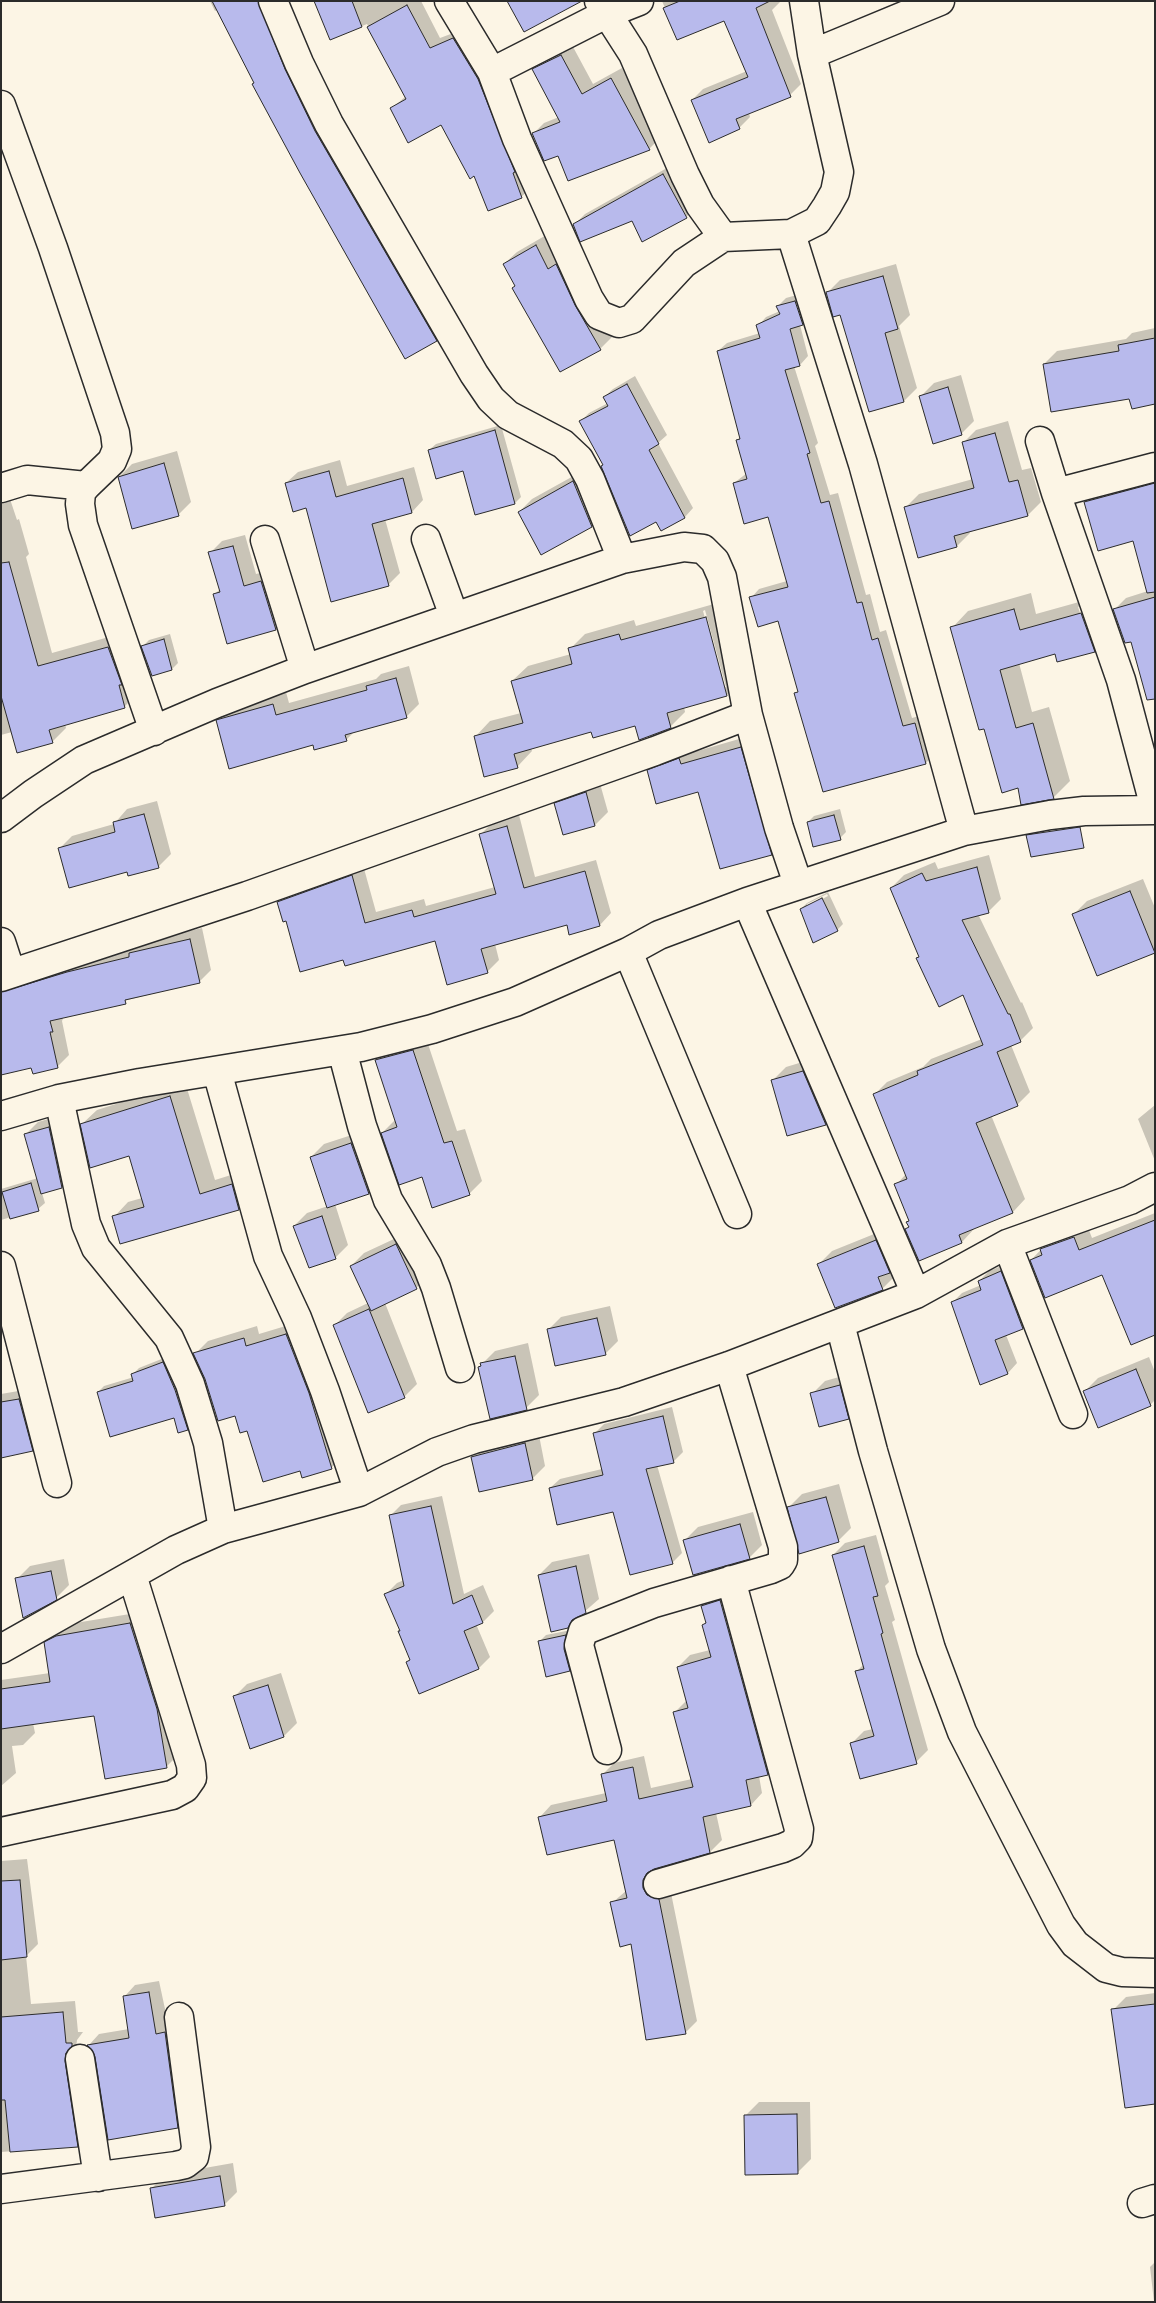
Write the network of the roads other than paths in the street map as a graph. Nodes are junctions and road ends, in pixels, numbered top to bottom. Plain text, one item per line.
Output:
1 (273, 1) edge
2 (449, 1) edge
3 (639, 1) edge
4 (804, 1) edge
5 (940, 1) edge
6 (602, 8) edge
7 (812, 54) junction
8 (492, 72) junction
9 (1, 105) edge
10 (791, 234) junction
11 (723, 236) junction
12 (1040, 441) dead end
13 (1155, 467) edge
14 (86, 486) junction
15 (1, 488) edge
16 (1056, 494) junction
17 (426, 539) dead end
18 (265, 540) dead end
19 (622, 559) junction
20 (454, 616) junction
21 (305, 669) junction
22 (748, 715) junction
23 (154, 731) junction
24 (1155, 809) edge
25 (1, 818) edge
26 (964, 832) junction
27 (798, 884) junction
28 (747, 902) junction
29 (1, 942) edge
30 (628, 952) junction
31 (6, 975) edge
32 (342, 1050) junction
33 (217, 1071) junction
34 (59, 1099) junction
35 (1, 1116) edge
36 (1155, 1187) edge
37 (737, 1214) dead end
38 (1007, 1244) junction
39 (1, 1266) edge
40 (916, 1294) junction
41 (840, 1324) junction
42 (729, 1366) junction
43 (460, 1368) dead end
44 (1073, 1414) dead end
45 (57, 1484) dead end
46 (359, 1492) junction
47 (223, 1529) junction
48 (132, 1575) junction
49 (731, 1580) junction
50 (1, 1649) edge
51 (607, 1750) dead end
52 (1, 1832) edge
53 (658, 1884) dead end
54 (1155, 1973) edge
55 (179, 2017) dead end
56 (80, 2059) dead end
57 (98, 2177) junction
58 (1, 2190) edge

1 - 19 street
2 - 8 street
3 - 6 street
4 - 7 street
5 - 7 street
6 - 8 street
6 - 11 street
7 - 10 street
8 - 11 street
9 - 14 street
10 - 11 street
10 - 26 street
12 - 16 street
13 - 16 street
14 - 15 street
14 - 23 street
16 - 24 street
17 - 20 street
18 - 21 street
19 - 20 street
19 - 22 street
20 - 21 street
21 - 23 street
22 - 27 street
22 - 31 street
23 - 25 street
24 - 26 street
26 - 27 street
27 - 28 street
28 - 30 street
28 - 40 street
29 - 31 street
30 - 32 street
30 - 37 street
32 - 33 street
32 - 43 street
33 - 34 street
33 - 46 street
34 - 35 street
34 - 47 street
36 - 38 street
38 - 40 street
38 - 44 street
39 - 45 street
40 - 41 street
41 - 42 street
41 - 54 street
42 - 46 street
42 - 49 street
46 - 47 street
47 - 48 street
48 - 50 street
48 - 52 street
49 - 51 street
49 - 53 street
55 - 57 street
56 - 57 street
57 - 58 street

